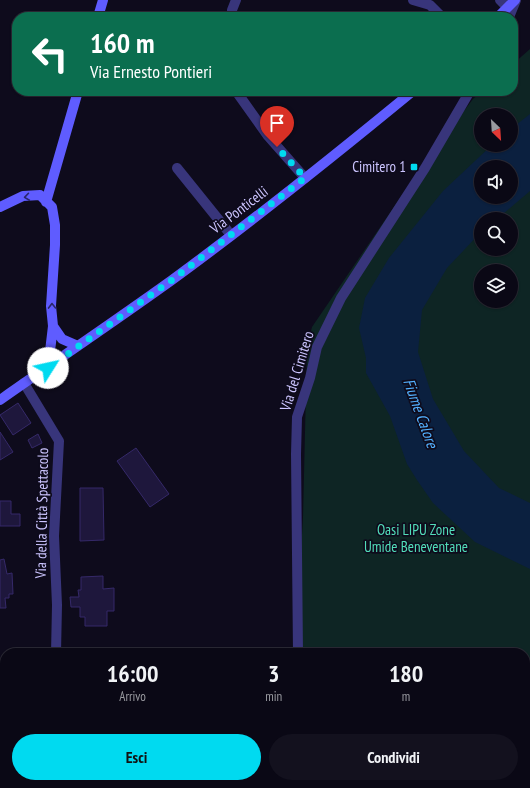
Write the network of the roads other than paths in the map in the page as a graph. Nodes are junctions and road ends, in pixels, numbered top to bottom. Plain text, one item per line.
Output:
1 (103, 0) edge
2 (236, 0) edge
3 (413, 0) edge
4 (516, 0) edge
5 (506, 8) edge
6 (99, 12) edge
7 (232, 12) edge
8 (437, 12) edge
9 (77, 96) edge
10 (240, 96) edge
11 (242, 96) edge
12 (406, 96) edge
13 (467, 96) edge
14 (244, 102) junction
15 (177, 168) dead end
16 (305, 178) junction
17 (46, 202) junction
18 (0, 208) edge
19 (231, 235) junction
20 (53, 326) junction
21 (78, 346) junction
22 (48, 368) junction
23 (24, 383) junction
24 (0, 400) edge
25 (56, 648) edge
26 (298, 648) edge

1 - 6 street
2 - 7 street
3 - 8 street
4 - 5 street
9 - 17 street
10 - 14 street
11 - 14 street
12 - 16 street, Via Ponticelli
13 - 26 street, Via del Cimitero
14 - 16 street
15 - 19 street
16 - 19 street, Via Ponticelli
17 -> 18 street
20 -> 17 street
19 - 21 street, Via Ponticelli
20 - 21 street
20 - 22 street
21 - 22 street, Via Ponticelli
22 - 23 street, Via Ponticelli
23 - 24 street, Via Ponticelli
23 - 25 street, Via della Città Spettacolo

